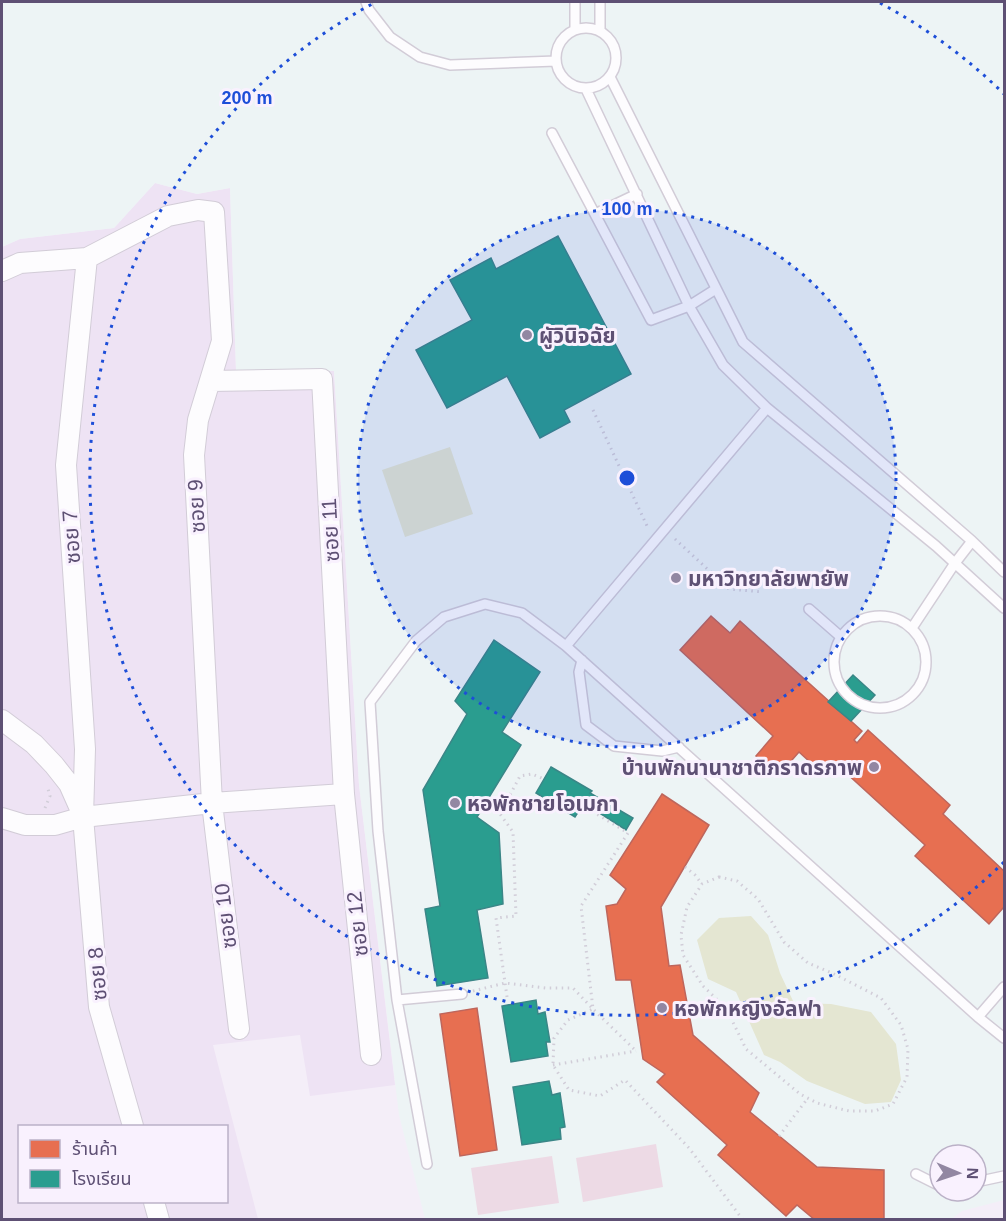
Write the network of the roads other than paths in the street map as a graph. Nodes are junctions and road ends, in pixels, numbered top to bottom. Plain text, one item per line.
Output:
1 (366, 2) edge
2 (575, 2) edge
3 (600, 2) edge
4 (575, 29) junction
5 (600, 30) junction
6 (556, 61) junction
7 (610, 77) junction
8 (586, 89) junction
9 (552, 133) dead end
10 (637, 194) junction
11 (595, 214) junction
12 (87, 258) junction
13 (2, 271) edge
14 (716, 289) junction
15 (689, 306) junction
16 (210, 381) junction
17 (767, 408) junction
18 (972, 541) junction
19 (955, 563) junction
20 (1005, 572) edge
21 (1005, 608) edge
22 (809, 609) dead end
23 (912, 628) junction
24 (842, 637) junction
25 (566, 646) junction
26 (582, 660) junction
27 (2, 720) edge
28 (679, 747) junction
29 (344, 794) junction
30 (212, 803) junction
31 (83, 817) junction
32 (2, 818) edge
33 (1005, 987) edge
34 (462, 994) road end
35 (397, 1000) junction
36 (978, 1017) junction
37 (239, 1029) dead end
38 (1005, 1038) edge
39 (371, 1055) dead end
40 (133, 1125) edge
41 (427, 1164) dead end
42 (916, 1174) dead end
43 (1005, 1176) edge
44 (928, 1180) edge
45 (988, 1180) edge
46 (154, 1203) edge
47 (159, 1220) edge

1 - 6 lane
2 - 4 lane
3 - 5 lane
4 - 5 lane
4 - 6 lane
5 - 7 lane
6 - 8 lane
7 - 8 lane
7 - 14 lane
8 - 10 lane
9 - 11 lane
10 - 11 lane
10 - 15 lane
11 - 15 lane
12 - 13 street
12 - 16 street, ซอย 9
12 - 31 street, ซอย 7
14 - 15 lane
14 - 18 lane
15 - 17 lane
16 - 29 street, ซอย 11
16 - 30 street, ซอย 9
17 - 19 lane
17 - 25 lane
18 - 19 lane
18 - 20 lane
19 - 21 lane
19 - 23 lane
22 - 24 lane
23 - 24 lane
23 - 24 lane
25 - 26 lane
25 - 35 lane
26 - 28 lane
26 - 28 lane
27 - 31 street
28 - 36 lane
29 - 30 street
29 - 39 street, ซอย 12
30 - 31 street
30 - 37 street, ซอย 10
31 - 32 street
31 - 40 street, ซอย 8
33 - 36 lane
34 - 35 lane
35 - 41 lane
36 - 38 lane
42 - 44 lane
43 - 45 lane
46 - 47 street

